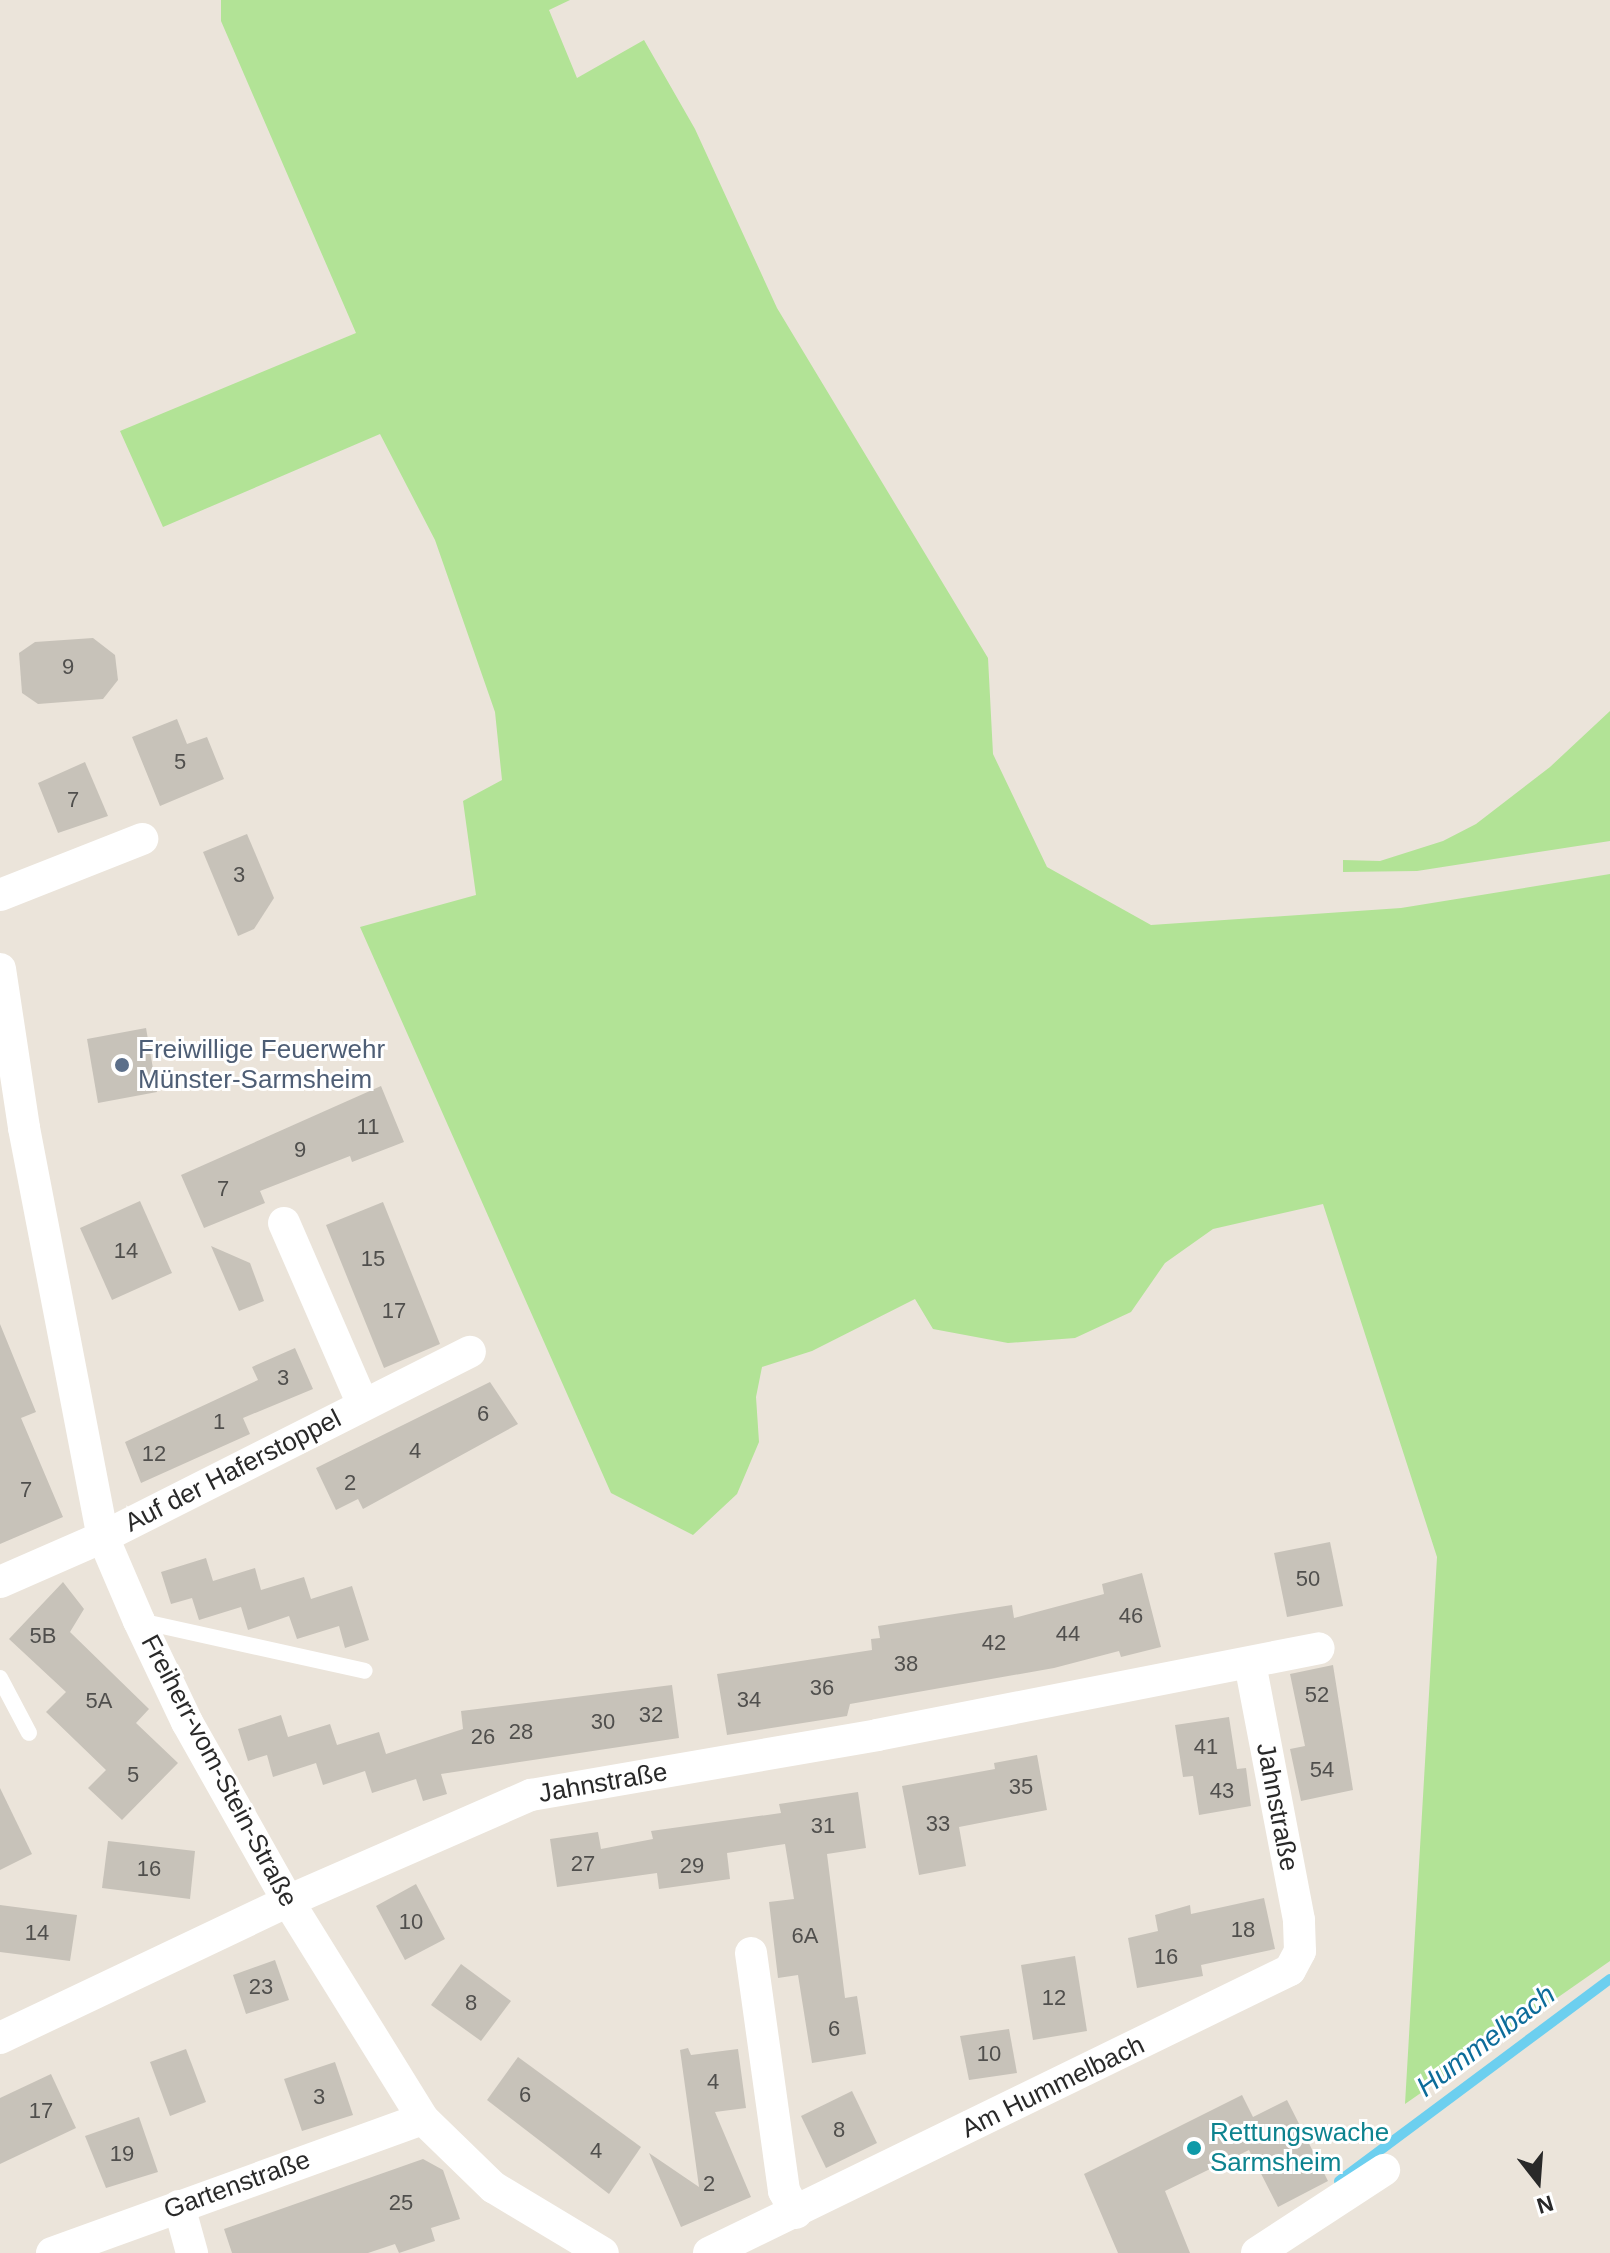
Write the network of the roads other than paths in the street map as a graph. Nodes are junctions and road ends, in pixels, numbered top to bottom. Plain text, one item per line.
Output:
1 (142, 839) dead end
2 (0, 895) edge
3 (0, 969) edge
4 (12, 1133) edge
5 (284, 1223) dead end
6 (470, 1352) dead end
7 (363, 1405) junction
8 (103, 1537) junction
9 (0, 1582) edge
10 (139, 1621) junction
11 (1319, 1648) dead end
12 (1250, 1663) junction
13 (365, 1671) dead end
14 (0, 1678) edge
15 (29, 1733) dead end
16 (288, 1901) junction
17 (1300, 1951) joint
18 (751, 1953) dead end
19 (0, 2038) edge
20 (423, 2119) junction
21 (1384, 2170) dead end
22 (179, 2206) junction
23 (796, 2213) junction
24 (52, 2253) edge
25 (192, 2253) edge
26 (603, 2253) edge
27 (709, 2253) edge
28 (1257, 2253) edge

1 - 2 street
3 - 4 street, Freiherr-vom-Stein-Straße
4 - 8 street, Freiherr-vom-Stein-Straße
5 - 7 street, Auf der Haferstoppel
6 - 7 street, Auf der Haferstoppel
7 - 8 street, Auf der Haferstoppel
8 - 9 street, Auf der Haferstoppel
8 - 10 street, Freiherr-vom-Stein-Straße
10 - 13 lane
10 - 16 street, Freiherr-vom-Stein-Straße
11 - 12 street, Jahnstraße
12 - 16 street, Jahnstraße
12 - 17 street, Jahnstraße
14 - 15 lane
16 - 19 street, Jahnstraße
16 - 20 street, Freiherr-vom-Stein-Straße
17 - 23 street, Am Hummelbach
18 - 23 street
20 - 22 street, Gartenstraße
20 - 26 street, Freiherr-vom-Stein-Straße
21 - 28 street
22 - 24 street, Gartenstraße
22 - 25 street
23 - 27 street, Am Hummelbach

